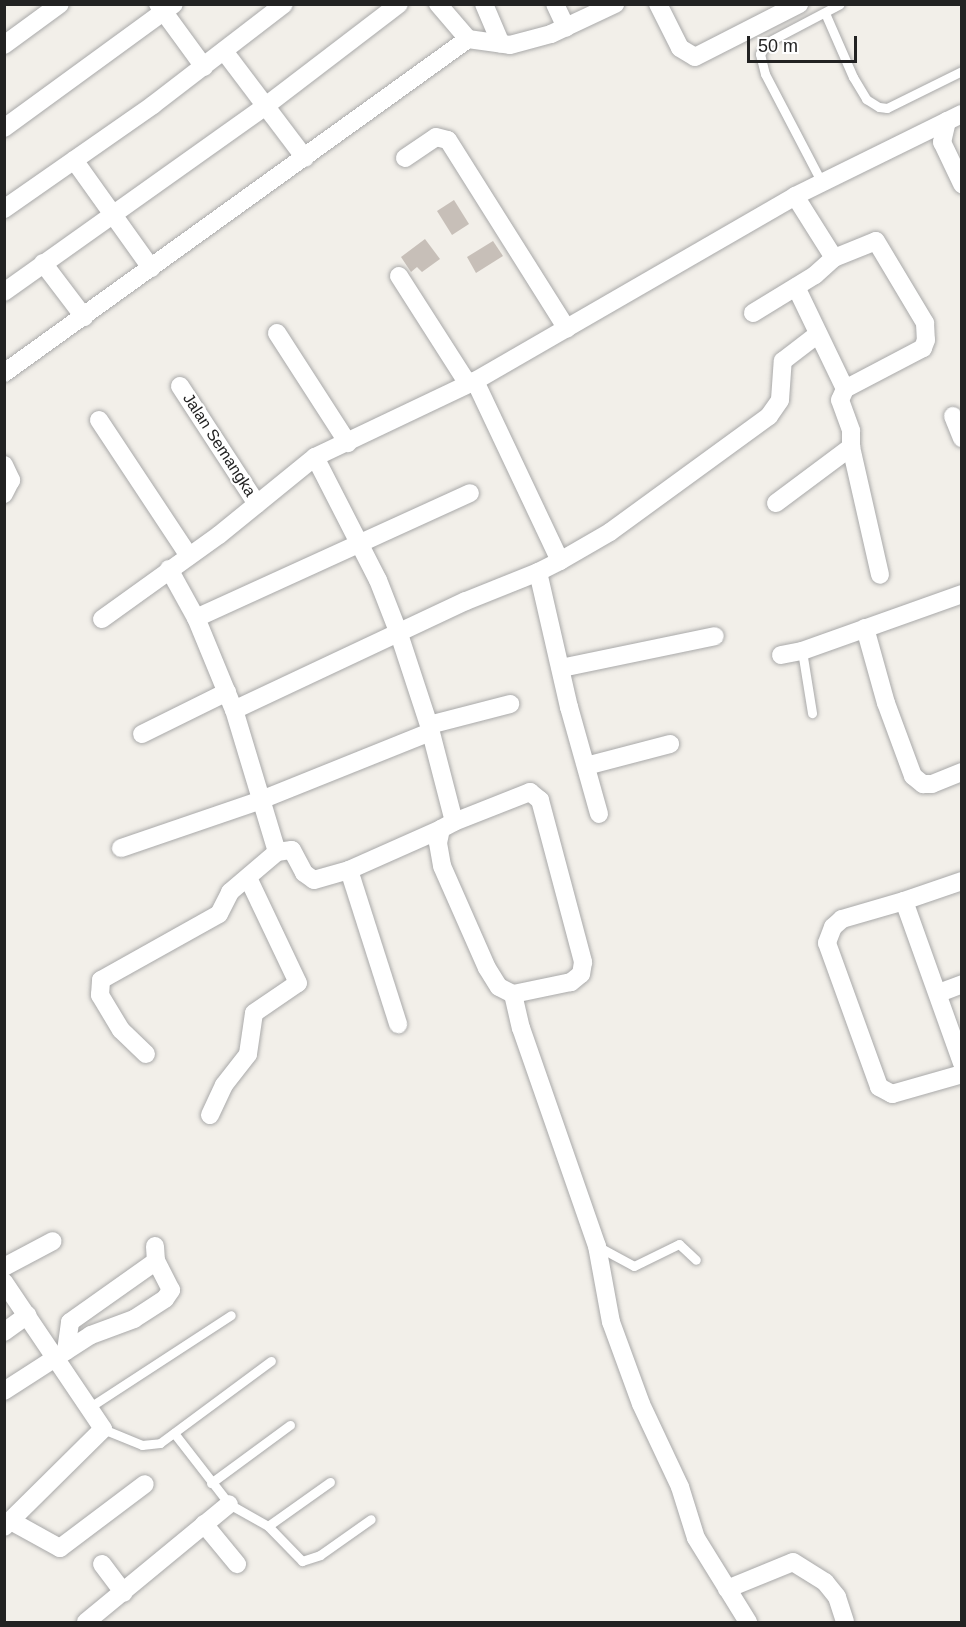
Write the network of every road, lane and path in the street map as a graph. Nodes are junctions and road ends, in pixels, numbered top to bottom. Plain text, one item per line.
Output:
1 (60, 4) edge
2 (284, 4) edge
3 (399, 4) edge
4 (438, 4) edge
5 (484, 4) edge
6 (555, 4) edge
7 (615, 4) edge
8 (658, 4) edge
9 (799, 4) edge
10 (840, 4) edge
11 (166, 7) edge
12 (825, 13) junction
13 (566, 28) junction
14 (468, 39) junction
15 (501, 44) junction
16 (4, 45) edge
17 (224, 51) junction
18 (204, 67) junction
19 (962, 71) edge
20 (267, 105) junction
21 (954, 117) edge
22 (4, 128) edge
23 (305, 158) junction
24 (405, 158) dead end
25 (74, 160) junction
26 (822, 183) junction
27 (962, 184) edge
28 (795, 196) junction
29 (4, 209) edge
30 (113, 214) junction
31 (834, 258) junction
32 (43, 263) junction
33 (151, 268) junction
34 (399, 276) dead end
35 (796, 287) junction
36 (4, 292) edge
37 (753, 313) dead end
38 (84, 317) junction
39 (567, 329) junction
40 (277, 333) dead end
41 (818, 334) junction
42 (4, 373) edge
43 (471, 383) junction
44 (180, 386) dead end
45 (845, 389) junction
46 (953, 416) dead end
47 (99, 420) dead end
48 (962, 438) edge
49 (348, 442) junction
50 (851, 447) junction
51 (315, 457) junction
52 (4, 465) edge
53 (470, 493) dead end
54 (4, 494) edge
55 (776, 503) dead end
56 (257, 504) junction
57 (360, 545) junction
58 (189, 556) junction
59 (560, 561) junction
60 (169, 569) junction
61 (538, 572) junction
62 (880, 575) dead end
63 (962, 594) edge
64 (196, 618) junction
65 (102, 619) dead end
66 (865, 628) junction
67 (399, 634) junction
68 (716, 636) dead end
69 (802, 651) junction
70 (781, 655) dead end
71 (561, 669) junction
72 (227, 692) junction
73 (510, 704) dead end
74 (234, 710) junction
75 (812, 712) dead end
76 (430, 729) junction
77 (142, 734) dead end
78 (670, 744) dead end
79 (586, 766) junction
80 (962, 772) edge
81 (261, 800) junction
82 (599, 814) dead end
83 (448, 825) junction
84 (121, 848) dead end
85 (277, 852) junction
86 (348, 870) junction
87 (249, 880) junction
88 (962, 881) edge
89 (904, 901) junction
90 (962, 984) edge
91 (939, 993) junction
92 (513, 994) junction
93 (398, 1024) dead end
94 (146, 1054) dead end
95 (962, 1063) edge
96 (962, 1074) edge
97 (210, 1114) dead end
98 (52, 1241) dead end
99 (597, 1246) junction
100 (696, 1260) dead end
101 (4, 1267) edge
102 (4, 1282) edge
103 (27, 1315) junction
104 (231, 1315) dead end
105 (4, 1332) edge
106 (60, 1354) junction
107 (271, 1361) dead end
108 (4, 1391) edge
109 (90, 1407) junction
110 (290, 1425) dead end
111 (104, 1429) junction
112 (174, 1433) junction
113 (330, 1482) dead end
114 (211, 1483) junction
115 (145, 1484) dead end
116 (229, 1504) junction
117 (371, 1518) dead end
118 (8, 1524) edge
119 (204, 1524) junction
120 (268, 1526) junction
121 (102, 1564) dead end
122 (237, 1564) dead end
123 (727, 1589) junction
124 (124, 1593) junction
125 (86, 1623) edge
126 (748, 1623) edge
127 (845, 1623) edge

1 - 16 street
2 - 17 street
3 - 20 street
4 - 14 street
5 - 15 street
6 - 13 street
7 - 13 street
8 - 9 street
10 - 12 lane
11 - 18 street
11 - 22 street
12 - 19 lane
12 - 26 lane
13 - 15 street
14 - 15 street
14 - 23 street
17 - 18 street
17 - 20 street
18 - 25 street
20 - 23 street
20 - 30 street
21 - 26 street
21 - 27 street
23 - 33 street
24 - 39 street
25 - 29 street
25 - 30 street
26 - 28 street
28 - 31 street
28 - 39 street
30 - 32 street
30 - 33 street
31 - 35 street
31 - 45 street
32 - 36 street
32 - 38 street
33 - 38 street
34 - 43 street
35 - 37 street
35 - 41 street
38 - 42 street
39 - 43 street
40 - 49 street
41 - 45 street
41 - 59 street
43 - 49 street
43 - 59 street
44 - 56 street, Jalan Semangka
45 - 50 street
46 - 48 street
47 - 58 street
49 - 51 street
50 - 55 street
50 - 62 street
51 - 56 street
51 - 57 street
52 - 54 street
53 - 57 street
56 - 58 street
57 - 64 street
57 - 67 street
58 - 60 street
59 - 61 street
60 - 64 street
60 - 65 street
61 - 67 street
61 - 71 street
63 - 66 street
64 - 72 street
66 - 69 street
66 - 80 street
67 - 74 street
67 - 76 street
68 - 71 street
69 - 70 street
69 - 75 lane
71 - 79 street
72 - 74 street
72 - 77 street
73 - 76 street
74 - 81 street
76 - 81 street
76 - 83 street
78 - 79 street
79 - 82 street
81 - 84 street
81 - 85 street
83 - 86 street
83 - 92 street
83 - 92 street
85 - 86 street
85 - 87 street
86 - 93 street
87 - 94 street
87 - 97 street
88 - 89 street
89 - 91 street
89 - 96 street
90 - 91 street
91 - 95 street
92 - 99 street
98 - 101 street
99 - 100 lane
99 - 123 street
102 - 103 street
103 - 105 street
103 - 106 street
104 - 109 lane
106 - 106 street
106 - 108 street
106 - 109 street
107 - 112 lane
109 - 111 street
110 - 114 lane
111 - 112 lane
111 - 118 street
112 - 114 lane
113 - 120 lane
114 - 116 lane
115 - 118 street
116 - 119 street
116 - 120 lane
117 - 120 lane
119 - 122 street
119 - 124 street
121 - 124 street
123 - 126 street
123 - 127 street
124 - 125 street

